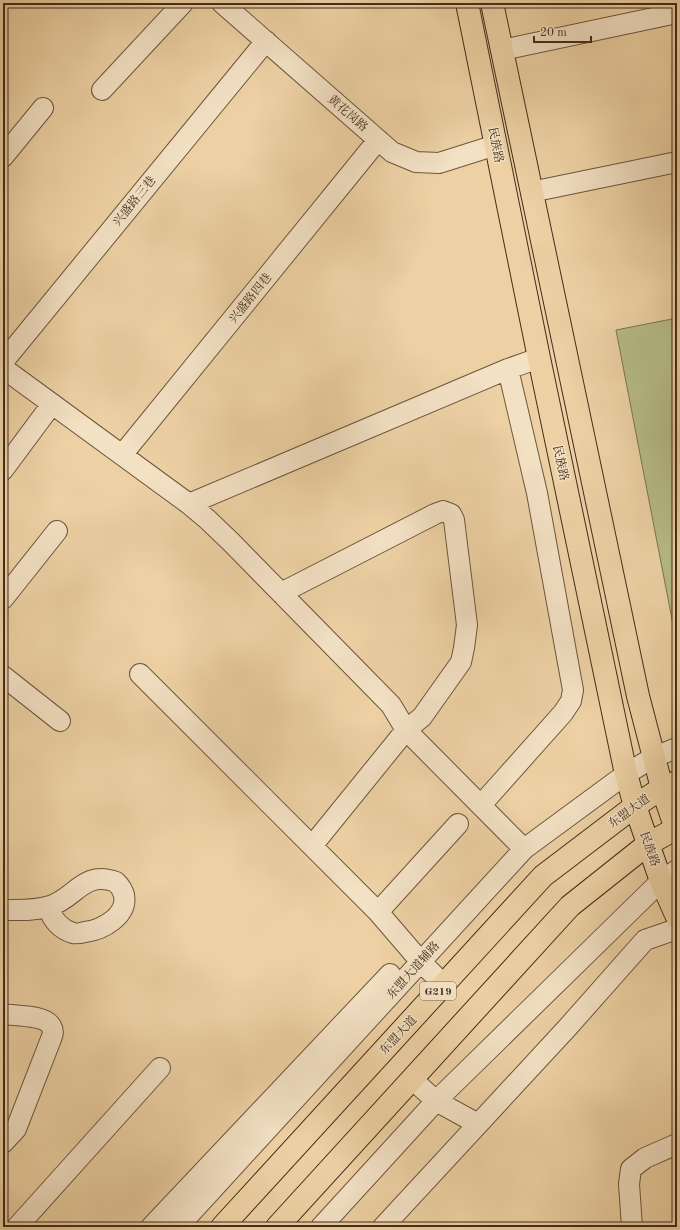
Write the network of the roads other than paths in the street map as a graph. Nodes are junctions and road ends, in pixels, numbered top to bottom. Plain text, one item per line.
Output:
1 (183, 3) edge
2 (222, 3) edge
3 (467, 3) edge
4 (492, 3) edge
5 (677, 13) edge
6 (266, 41) junction
7 (502, 50) junction
8 (102, 90) dead end
9 (43, 108) dead end
10 (378, 140) junction
11 (496, 145) junction
12 (3, 157) edge
13 (677, 162) edge
14 (531, 192) junction
15 (539, 358) junction
16 (3, 362) edge
17 (3, 368) edge
18 (508, 369) junction
19 (52, 404) junction
20 (122, 456) junction
21 (3, 470) edge
22 (189, 504) junction
23 (57, 531) dead end
24 (281, 593) junction
25 (3, 599) edge
26 (140, 674) dead end
27 (3, 676) edge
28 (60, 721) dead end
29 (406, 730) junction
30 (677, 748) edge
31 (654, 757) junction
32 (626, 774) junction
33 (669, 785) edge
34 (481, 805) junction
35 (635, 806) junction
36 (458, 824) dead end
37 (677, 829) edge
38 (648, 844) junction
39 (312, 846) junction
40 (524, 849) junction
41 (669, 875) edge
42 (48, 907) dead end
43 (3, 910) edge
44 (378, 912) junction
45 (677, 916) edge
46 (677, 929) edge
47 (421, 962) junction
48 (390, 974) dead end
49 (444, 985) junction
50 (3, 1014) edge
51 (160, 1068) dead end
52 (412, 1079) junction
53 (436, 1102) junction
54 (478, 1124) junction
55 (3, 1143) edge
56 (677, 1144) edge
57 (17, 1227) edge
58 (151, 1227) edge
59 (178, 1227) edge
60 (222, 1227) edge
61 (277, 1227) edge
62 (321, 1227) edge
63 (383, 1227) edge
64 (632, 1227) edge

1 - 8 street
2 - 6 street, 黄花岗路
3 - 11 main road, 民族路
4 - 7 main road, 民族路
5 - 7 street
6 - 10 street, 黄花岗路
6 - 16 street, 兴盛路三巷
7 - 14 main road, 民族路
9 - 12 street
10 - 11 street, 黄花岗路
10 - 20 street, 兴盛路四巷
11 - 15 main road, 民族路
13 - 14 street
14 - 31 main road, 民族路
15 - 18 street
15 - 32 main road, 民族路
17 - 19 street
18 - 22 street
18 - 34 street
19 - 20 street
19 - 21 street
20 - 22 street
22 - 24 street
23 - 25 street
24 - 29 street
24 - 29 street
26 - 39 street
27 - 28 street
29 - 34 street
29 - 39 street
30 - 31 street, 东盟大道辅路
31 - 32 street, 东盟大道辅路
31 - 33 main road, 民族路
32 - 35 main road, 民族路
32 - 40 street, 东盟大道辅路
33 - 35 main road, 东盟大道 / G219
33 - 37 main road, 民族路
34 - 40 street
35 - 38 main road, 民族路
35 - 49 main road, 东盟大道 / G219
36 - 44 street
37 - 38 main road
38 - 41 main road, 民族路
38 - 52 main road
39 - 44 street
40 - 47 street, 东盟大道辅路
41 - 45 main road, 民族路
41 - 53 street
42 - 43 street
44 - 47 street
46 - 54 street
47 - 49 street
47 - 59 street, 东盟大道辅路
48 - 58 street
49 - 60 main road, 东盟大道 / G219
50 - 55 street
51 - 57 street
52 - 53 street
52 - 61 main road
53 - 54 street
53 - 62 street
54 - 63 street
56 - 64 street

